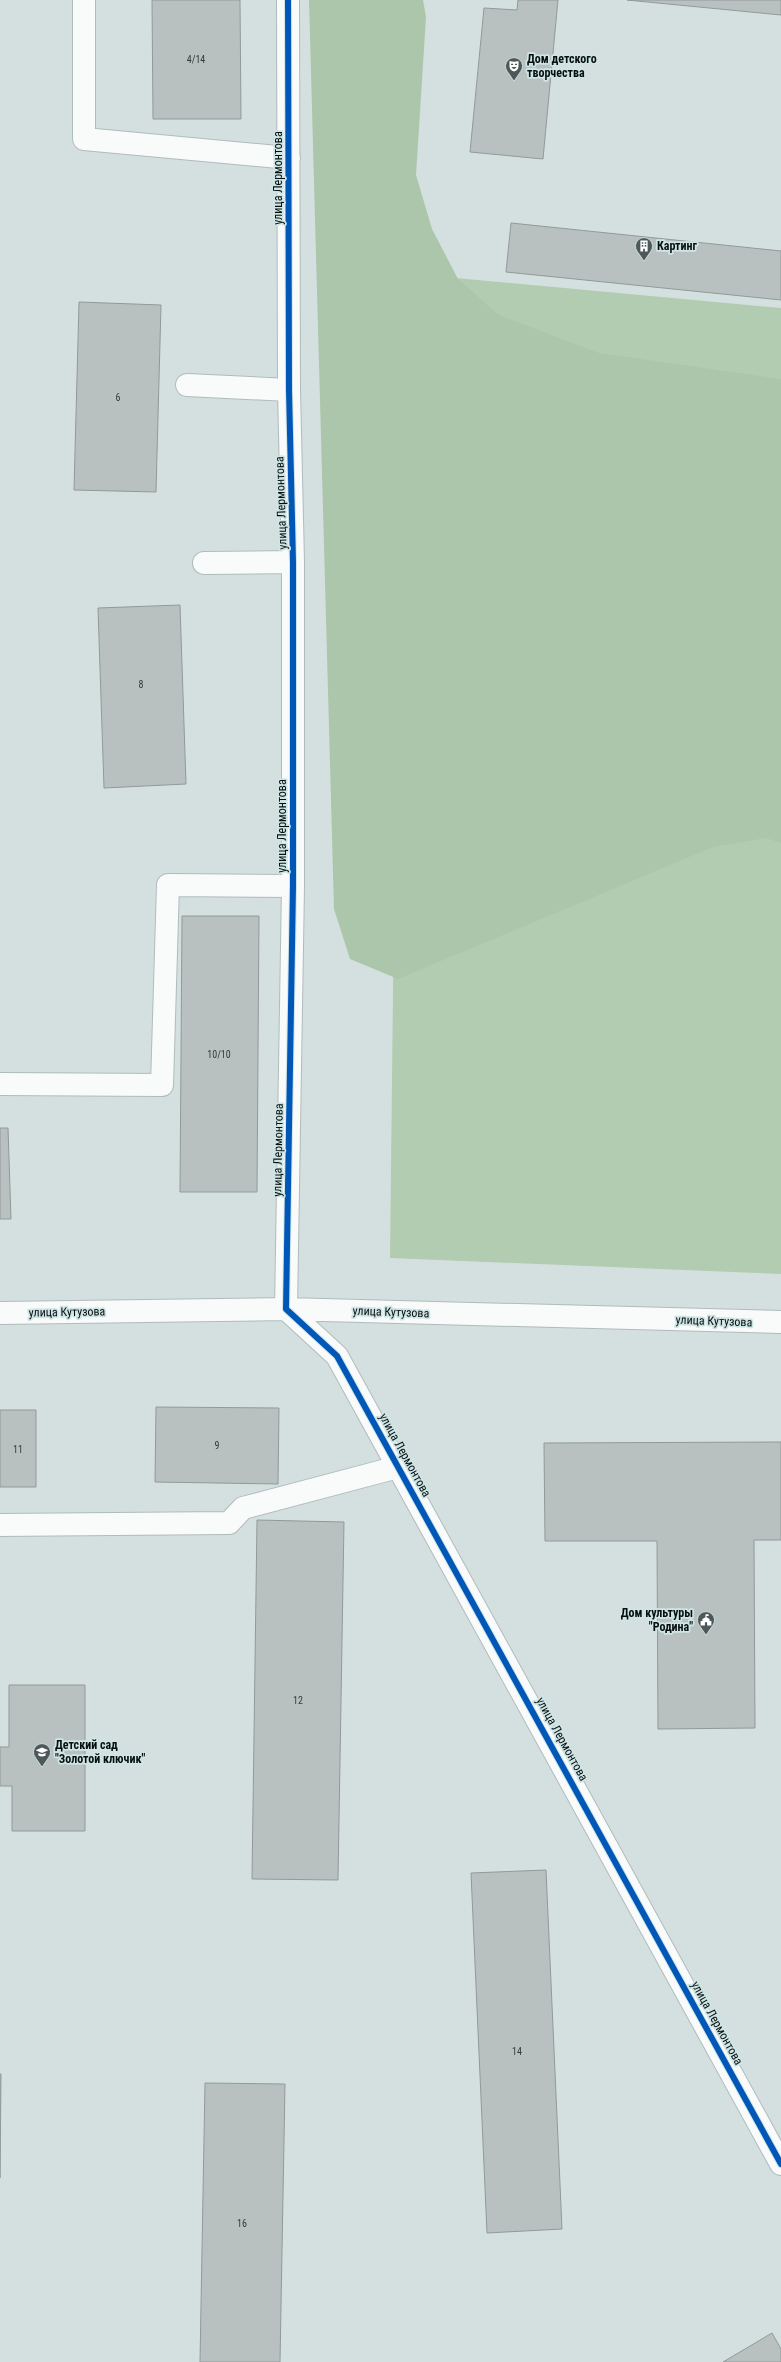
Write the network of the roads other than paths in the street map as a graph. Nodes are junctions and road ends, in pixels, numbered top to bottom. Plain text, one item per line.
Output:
1 (84, 0) edge
2 (288, 0) edge
3 (289, 158) junction
4 (187, 385) dead end
5 (289, 390) junction
6 (294, 562) junction
7 (204, 563) dead end
8 (293, 886) junction
9 (0, 1084) edge
10 (286, 1309) junction
11 (0, 1313) edge
12 (781, 1322) edge
13 (398, 1467) junction
14 (0, 1525) edge
15 (781, 2164) edge

1 - 3 street
2 - 3 street, улица Лермонтова
3 - 5 street, улица Лермонтова
4 - 5 street
5 - 6 street, улица Лермонтова
6 - 7 street
6 - 8 street, улица Лермонтова
8 - 9 street
8 - 10 street, улица Лермонтова
10 - 11 street, улица Кутузова
10 - 12 street, улица Кутузова
10 - 13 street, улица Лермонтова
13 - 14 street
13 - 15 street, улица Лермонтова

